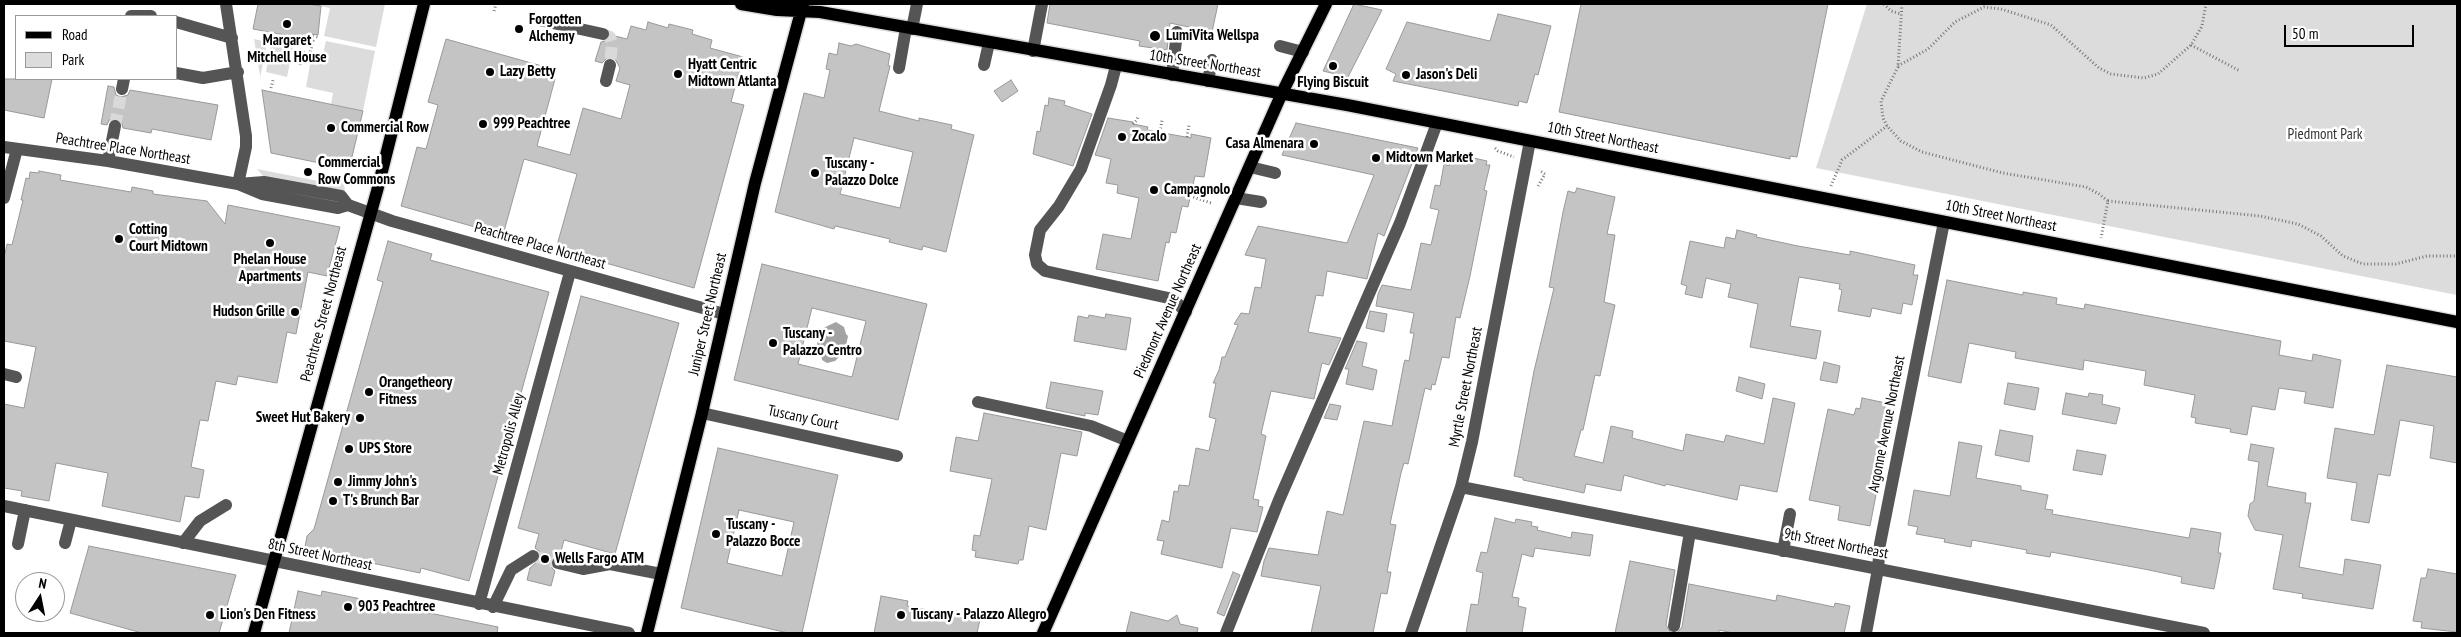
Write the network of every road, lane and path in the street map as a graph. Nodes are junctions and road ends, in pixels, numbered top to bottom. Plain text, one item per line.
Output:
1 (226, 4) edge
2 (424, 4) edge
3 (496, 4) edge
4 (741, 4) edge
5 (917, 4) edge
6 (1042, 4) edge
7 (1326, 4) edge
8 (1884, 4) edge
9 (1902, 4) edge
10 (2206, 4) edge
11 (802, 7) edge
12 (494, 12) dead end
13 (1901, 14) junction
14 (539, 20) dead end
15 (178, 23) edge
16 (909, 28) junction
17 (1178, 32) dead end
18 (603, 34) dead end
19 (313, 36) dead end
20 (318, 37) dead end
21 (232, 38) junction
22 (302, 39) dead end
23 (988, 43) junction
24 (1280, 46) dead end
25 (2190, 46) junction
26 (1033, 51) junction
27 (1303, 52) junction
28 (1212, 60) dead end
29 (610, 65) tunnel mouth
30 (984, 65) dead end
31 (300, 66) dead end
32 (1116, 66) junction
33 (1898, 67) junction
34 (899, 68) dead end
35 (2240, 71) dead end
36 (238, 72) junction
37 (178, 73) edge
38 (1172, 75) junction
39 (273, 80) dead end
40 (606, 81) dead end
41 (1208, 81) junction
42 (272, 88) dead end
43 (1282, 94) junction
44 (1138, 116) dead end
45 (1162, 120) dead end
46 (1437, 123) junction
47 (1132, 124) dead end
48 (1189, 125) dead end
49 (115, 126) tunnel mouth
50 (1887, 126) junction
51 (1160, 132) dead end
52 (1187, 137) dead end
53 (1530, 141) junction
54 (4, 147) edge
55 (17, 149) junction
56 (108, 161) junction
57 (1250, 168) junction
58 (1275, 173) dead end
59 (238, 184) junction
60 (1190, 196) dead end
61 (4, 198) edge
62 (1236, 198) junction
63 (1827, 198) junction
64 (2108, 201) junction
65 (1260, 202) dead end
66 (1211, 203) dead end
67 (370, 213) junction
68 (1944, 222) junction
69 (2099, 252) junction
70 (2457, 256) edge
71 (570, 272) junction
72 (1186, 312) junction
73 (724, 314) junction
74 (2457, 322) edge
75 (978, 402) dead end
76 (702, 413) junction
77 (1128, 441) junction
78 (897, 456) dead end
79 (1461, 488) junction
80 (226, 505) dead end
81 (4, 506) edge
82 (25, 510) junction
83 (1790, 514) dead end
84 (71, 520) junction
85 (1690, 532) junction
86 (65, 543) dead end
87 (183, 543) junction
88 (18, 544) dead end
89 (1783, 551) junction
90 (533, 556) dead end
91 (274, 562) junction
92 (558, 563) tunnel mouth
93 (1878, 569) junction
94 (661, 574) junction
95 (479, 604) junction
96 (493, 606) junction
97 (1674, 626) dead end
98 (254, 633) edge
99 (629, 633) edge
100 (646, 633) edge
101 (1043, 633) edge
102 (1226, 633) edge
103 (1411, 633) edge
104 (1866, 633) edge
105 (2204, 633) edge

1 - 21 street
2 - 67 main road, Peachtree Street Northeast
3 - 12 path
4 - 11 main road, 10th Street Northeast
5 - 16 street
6 - 26 street
7 - 27 main road, Piedmont Avenue Northeast
8 - 13 path
9 - 13 path
10 - 25 path
11 - 16 main road, 10th Street Northeast
11 - 73 main road, Juniper Street Northeast
13 - 33 path
14 - 18 street
15 - 21 street
16 - 23 main road, 10th Street Northeast
16 - 34 street
17 - 38 street
19 - 20 path
21 - 36 street
22 - 31 path
23 - 26 main road, 10th Street Northeast
23 - 30 street
24 - 27 street
25 - 33 path
25 - 35 path
26 - 32 main road, 10th Street Northeast
27 - 43 main road, Piedmont Avenue Northeast
28 - 41 street
29 - 40 street
32 - 38 main road, 10th Street Northeast
32 - 72 street
33 - 50 path
36 - 37 street
36 - 59 street
38 - 41 main road, 10th Street Northeast
39 - 42 path
41 - 43 main road, 10th Street Northeast
43 - 46 main road, 10th Street Northeast
43 - 57 main road, Piedmont Avenue Northeast
44 - 47 path
45 - 51 path
46 - 53 main road, 10th Street Northeast
46 - 102 street
48 - 52 path
49 - 56 street
50 - 63 path
50 - 64 path
53 - 63 main road, 10th Street Northeast
53 - 79 street, Myrtle Street Northeast
54 - 55 street, Peachtree Place Northeast
55 - 56 street, Peachtree Place Northeast
55 - 61 street
56 - 59 street, Peachtree Place Northeast
57 - 58 street
57 - 62 main road, Piedmont Avenue Northeast
59 - 67 street, Peachtree Place Northeast
60 - 66 path
62 - 65 street
62 - 72 main road, Piedmont Avenue Northeast
63 - 68 main road, 10th Street Northeast
64 - 69 path
64 - 70 path
67 - 71 street, Peachtree Place Northeast
67 - 91 main road, Peachtree Street Northeast
68 - 69 main road, 10th Street Northeast
68 - 93 street, Argonne Avenue Northeast
69 - 74 main road, 10th Street Northeast
71 - 73 street, Peachtree Place Northeast
71 - 95 street, Metropolis Alley
72 - 77 main road, Piedmont Avenue Northeast
73 - 76 main road, Juniper Street Northeast
75 - 77 street
76 - 78 street, Tuscany Court
76 - 94 main road, Juniper Street Northeast
77 - 101 main road, Piedmont Avenue Northeast
79 - 85 street, 9th Street Northeast
79 - 103 street, Myrtle Street Northeast
80 - 87 street
81 - 82 street, 8th Street Northeast
82 - 84 street, 8th Street Northeast
82 - 88 street
83 - 89 street
84 - 86 street
84 - 87 street, 8th Street Northeast
85 - 89 street, 9th Street Northeast
85 - 97 street
87 - 91 street, 8th Street Northeast
89 - 93 street, 9th Street Northeast
90 - 96 street
91 - 95 street, 8th Street Northeast
91 - 98 main road, Peachtree Street Northeast
92 - 94 street
93 - 104 street, Argonne Avenue Northeast
93 - 105 street, 9th Street Northeast
94 - 100 main road, Juniper Street Northeast
95 - 96 street, 8th Street Northeast
96 - 99 street, 8th Street Northeast

